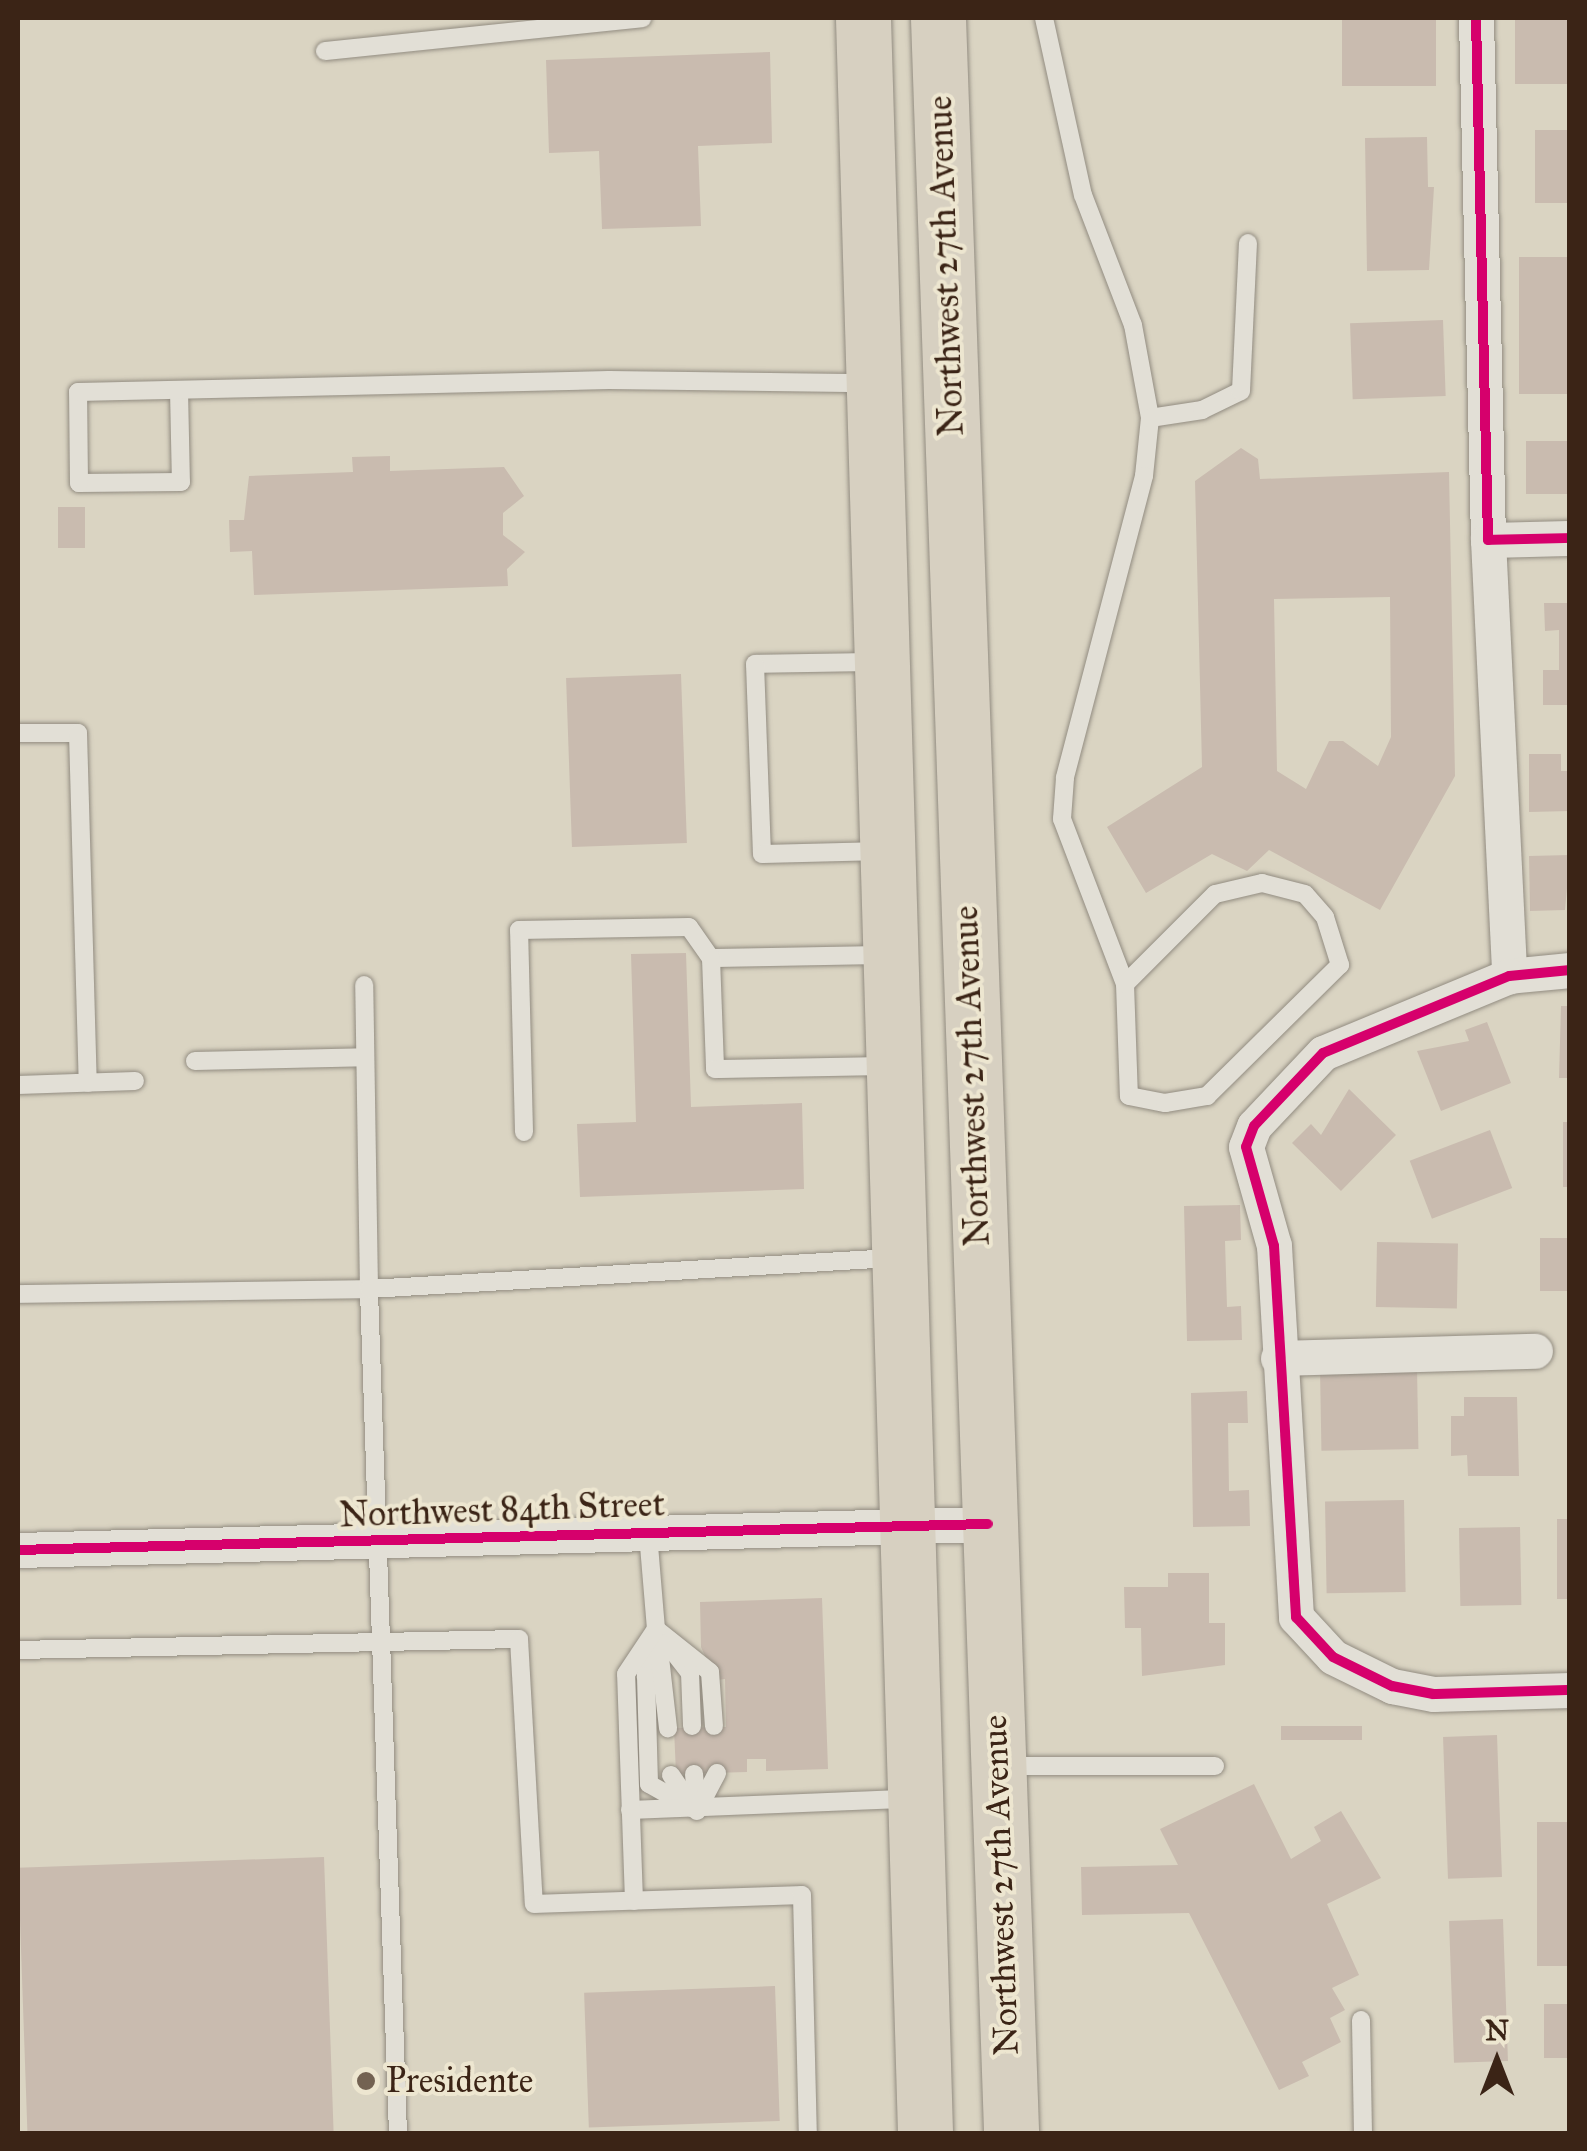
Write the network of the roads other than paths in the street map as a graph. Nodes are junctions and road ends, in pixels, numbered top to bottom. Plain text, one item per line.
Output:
1 (642, 18) edge
2 (862, 18) edge
3 (938, 18) edge
4 (1044, 18) edge
5 (1476, 18) edge
6 (326, 51) dead end
7 (1248, 243) dead end
8 (874, 383) junction
9 (179, 390) junction
10 (1150, 418) junction
11 (1570, 538) edge
12 (1488, 540) junction
13 (883, 662) junction
14 (18, 733) edge
15 (888, 851) junction
16 (890, 955) junction
17 (712, 958) junction
18 (1570, 970) edge
19 (1509, 976) junction
20 (1124, 984) junction
21 (364, 985) dead end
22 (365, 1058) junction
23 (194, 1061) dead end
24 (894, 1066) junction
25 (135, 1081) dead end
26 (88, 1083) junction
27 (18, 1085) edge
28 (524, 1132) dead end
29 (898, 1258) junction
30 (369, 1289) junction
31 (18, 1294) edge
32 (1535, 1351) dead end
33 (1278, 1358) junction
34 (988, 1524) junction
35 (904, 1526) junction
36 (648, 1534) junction
37 (377, 1541) junction
38 (18, 1550) edge
39 (656, 1629) junction
40 (381, 1642) junction
41 (18, 1650) edge
42 (1570, 1690) edge
43 (692, 1726) dead end
44 (714, 1726) dead end
45 (668, 1728) dead end
46 (997, 1766) junction
47 (1216, 1766) dead end
48 (717, 1773) dead end
49 (694, 1774) dead end
50 (671, 1775) dead end
51 (914, 1799) junction
52 (630, 1810) junction
53 (697, 1811) junction
54 (634, 1901) junction
55 (1361, 2020) dead end
56 (925, 2133) edge
57 (398, 2134) edge
58 (808, 2134) edge
59 (1010, 2134) edge
60 (1363, 2134) edge

1 - 6 lane
2 - 8 main road
3 - 34 main road, Northwest 27th Avenue
4 - 10 lane
5 - 12 street
7 - 10 lane
8 - 9 lane
8 - 13 main road
9 - 9 lane
10 - 20 lane
11 - 12 street
12 - 19 street
13 - 15 main road
13 - 15 lane
14 - 26 lane
15 - 16 main road
16 - 17 lane
16 - 24 main road
17 - 24 lane
17 - 28 lane
18 - 19 street
19 - 33 street
20 - 20 lane
21 - 22 lane
22 - 23 lane
22 - 30 lane
24 - 29 main road
25 - 26 lane
26 - 27 lane
29 - 30 lane
29 - 35 main road
30 - 31 lane
30 - 37 lane
32 - 33 street
33 - 42 street
34 - 35 street, Northwest 84th Street
34 - 46 main road, Northwest 27th Avenue
35 - 36 street, Northwest 84th Street
35 - 51 main road
36 - 37 street, Northwest 84th Street
36 - 39 lane
37 - 38 street, Northwest 84th Street
37 - 40 lane
39 - 43 lane
39 - 44 lane
39 - 45 lane
39 - 52 lane
39 - 53 lane
40 - 41 lane
40 - 54 lane
40 - 57 lane
46 - 47 lane
46 - 59 main road, Northwest 27th Avenue
48 - 53 lane
49 - 53 lane
50 - 53 lane
51 - 53 lane
51 - 56 main road
52 - 53 lane
52 - 54 lane
54 - 58 lane
55 - 60 lane

